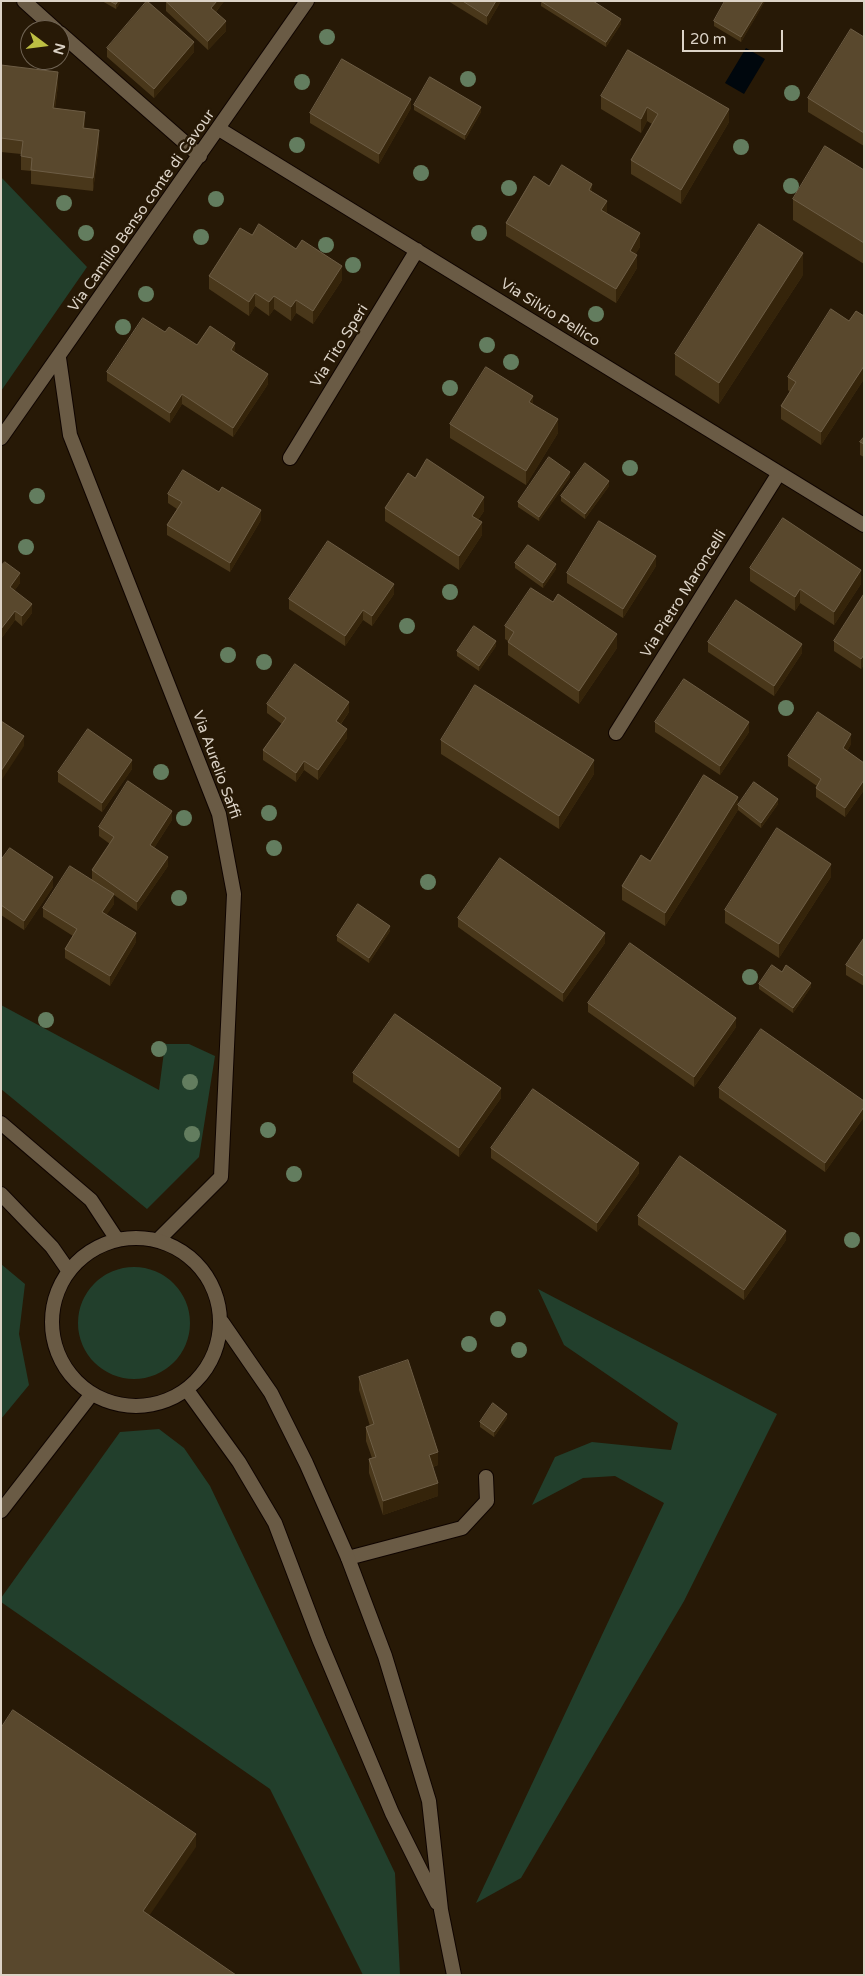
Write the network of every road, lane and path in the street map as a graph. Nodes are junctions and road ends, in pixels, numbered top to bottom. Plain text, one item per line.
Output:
1 (24, 1) edge
2 (307, 1) edge
3 (45, 20) edge
4 (70, 42) edge
5 (219, 129) junction
6 (200, 156) junction
7 (417, 250) junction
8 (59, 358) junction
9 (1, 438) edge
10 (290, 458) dead end
11 (779, 473) junction
12 (864, 525) edge
13 (616, 733) dead end
14 (1, 1123) edge
15 (1, 1194) edge
16 (116, 1238) junction
17 (159, 1239) junction
18 (68, 1270) junction
19 (222, 1322) junction
20 (187, 1390) junction
21 (91, 1395) junction
22 (486, 1477) dead end
23 (1, 1511) edge
24 (348, 1558) junction
25 (441, 1910) junction
26 (454, 1975) edge

1 - 3 street
2 - 5 street, Via Camillo Benso conte di Cavour
4 - 6 street
5 - 6 street, Via Camillo Benso conte di Cavour
5 - 7 street, Via Silvio Pellico
6 - 8 street, Via Camillo Benso conte di Cavour
7 - 10 street, Via Tito Speri
7 - 11 street, Via Silvio Pellico
8 - 9 street, Via Camillo Benso conte di Cavour
8 - 17 street, Via Aurelio Saffi
11 - 12 street, Via Silvio Pellico
11 - 13 street, Via Pietro Maroncelli
14 - 16 street
15 - 18 street
16 - 17 street
16 - 18 street
17 - 19 street
18 - 21 street
19 - 20 street
19 - 24 street
20 - 21 street
20 - 25 street
21 - 23 street
22 - 24 street
24 - 25 street
25 - 26 street

